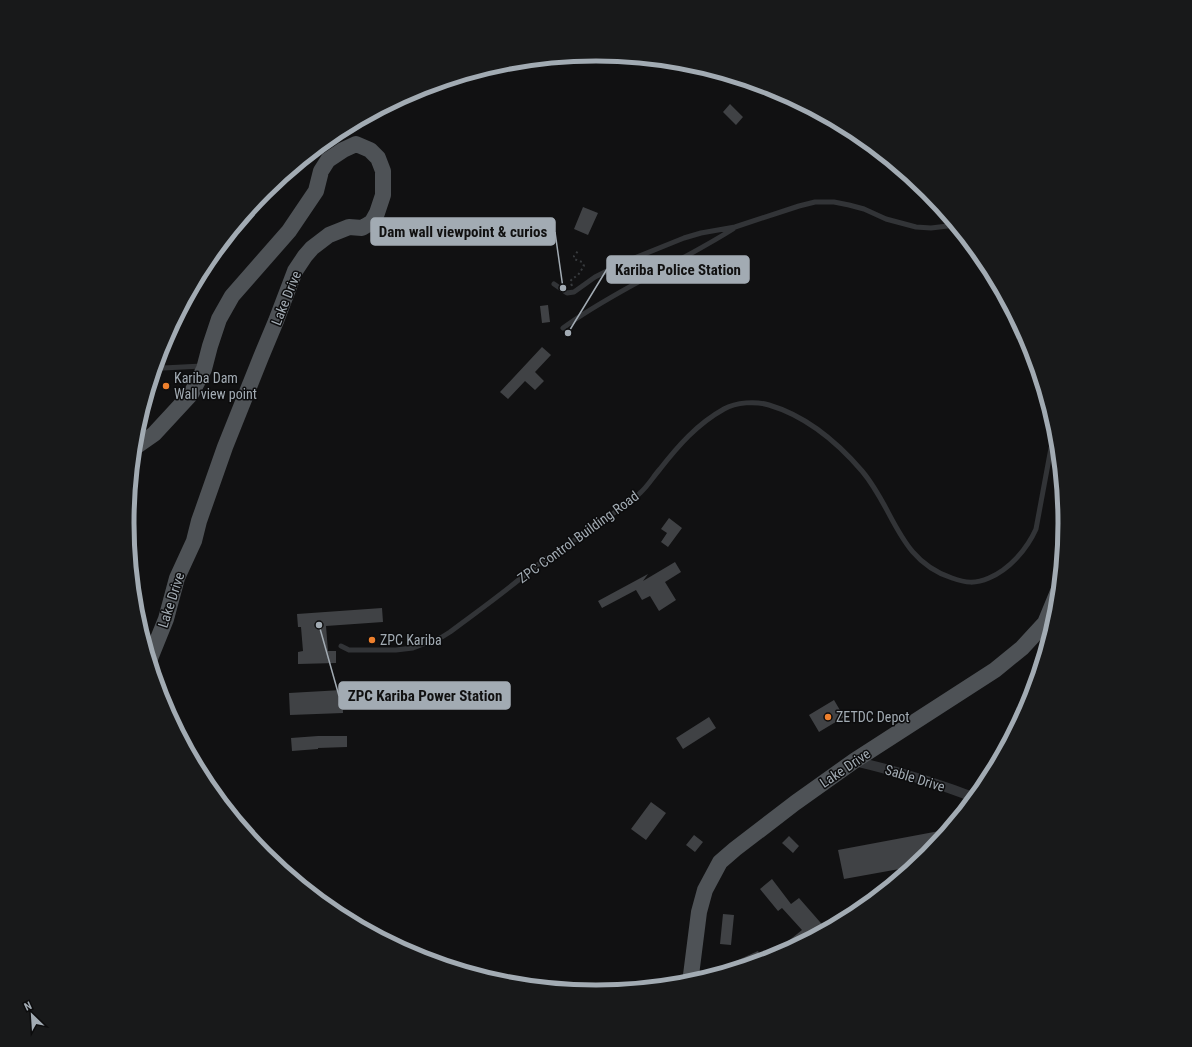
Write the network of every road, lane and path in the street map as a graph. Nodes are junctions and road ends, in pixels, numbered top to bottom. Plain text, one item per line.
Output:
1 (950, 226) edge
2 (735, 227) junction
3 (578, 251) dead end
4 (554, 284) dead end
5 (567, 294) junction
6 (563, 328) dead end
7 (205, 366) junction
8 (163, 368) dead end
9 (140, 444) edge
10 (1052, 445) edge
11 (1051, 609) edge
12 (341, 646) dead end
13 (152, 653) edge
14 (854, 761) junction
15 (970, 796) edge
16 (691, 976) edge

1 - 2 lane
2 - 5 lane
2 - 6 lane
3 - 5 path
4 - 5 lane
7 - 8 lane
7 - 9 main road, Lake Drive
7 - 13 main road, Lake Drive
10 - 12 lane, ZPC Control Building Road
11 - 14 main road, Lake Drive
14 - 15 street, Sable Drive
14 - 16 main road, Lake Drive

